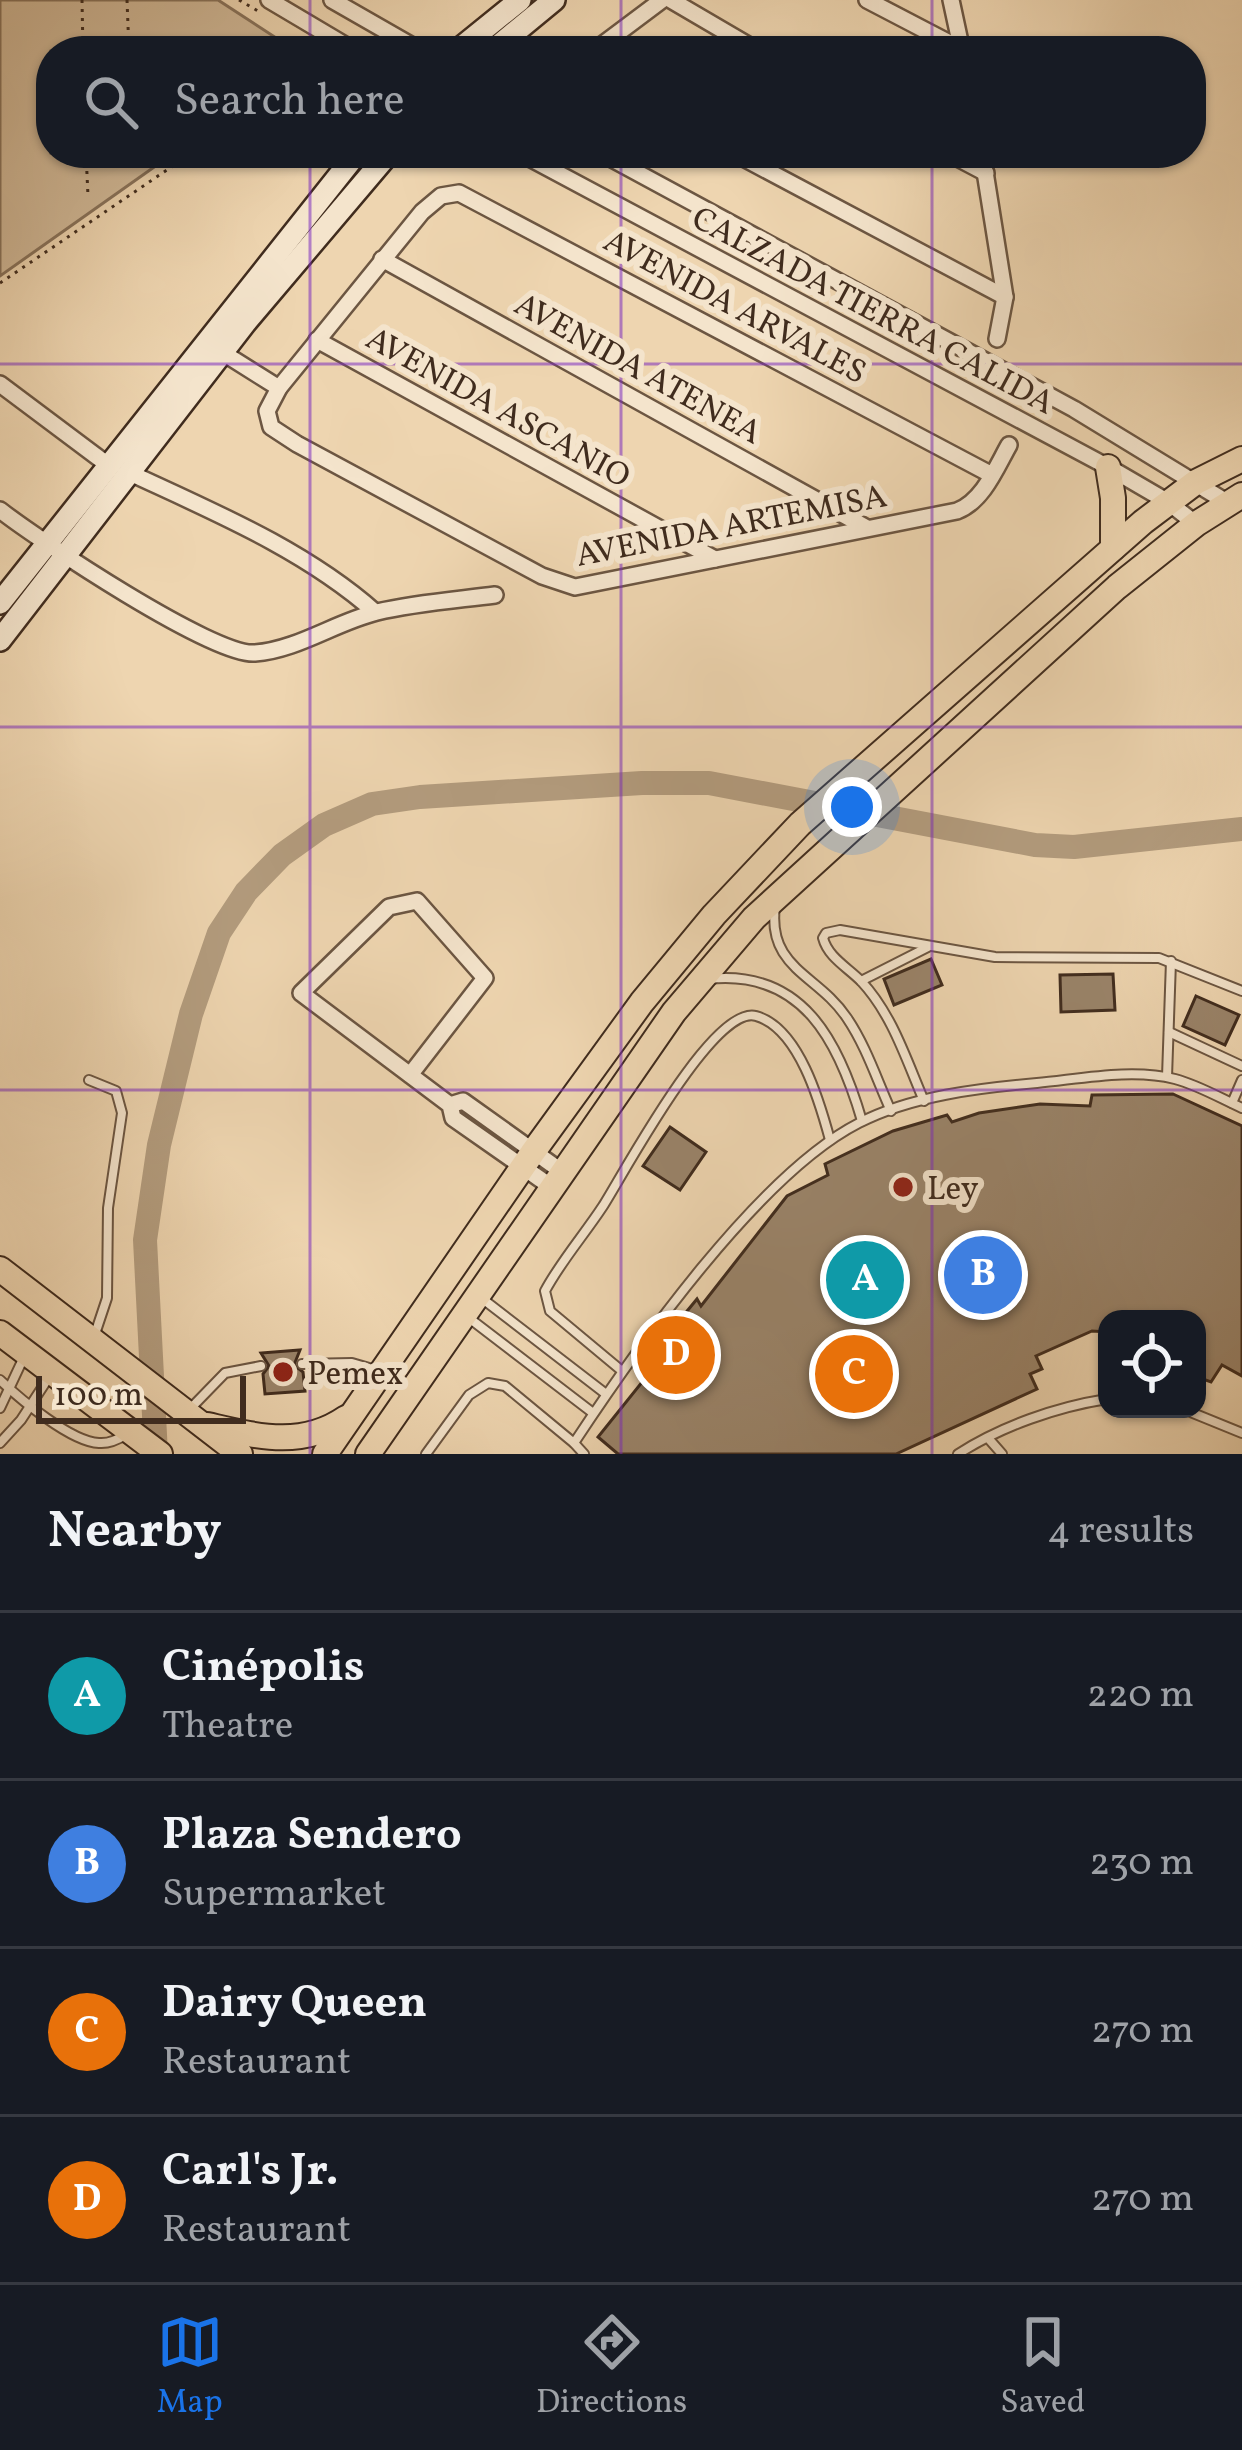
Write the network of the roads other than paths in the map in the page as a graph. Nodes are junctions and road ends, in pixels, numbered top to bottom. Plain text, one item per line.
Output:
1 (269, 0) edge
2 (332, 0) edge
3 (520, 0) edge
4 (554, 0) edge
5 (662, 0) edge
6 (671, 0) edge
7 (867, 0) edge
8 (951, 0) edge
9 (330, 36) edge
10 (395, 36) edge
11 (476, 36) edge
12 (510, 36) edge
13 (614, 36) edge
14 (732, 36) edge
15 (935, 36) edge
16 (959, 36) edge
17 (346, 168) edge
18 (375, 168) edge
19 (548, 168) edge
20 (629, 168) edge
21 (762, 168) edge
22 (978, 168) edge
23 (985, 168) edge
24 (986, 172) junction
25 (382, 259) junction
26 (1005, 297) junction
27 (997, 338) dead end
28 (317, 340) junction
29 (213, 347) junction
30 (0, 384) edge
31 (279, 388) junction
32 (1009, 445) dead end
33 (1242, 458) edge
34 (108, 465) junction
35 (1108, 467) junction
36 (130, 473) junction
37 (992, 475) junction
38 (1196, 482) junction
39 (1235, 499) edge
40 (1168, 502) junction
41 (0, 510) edge
42 (1196, 524) junction
43 (867, 527) junction
44 (1113, 548) junction
45 (55, 551) junction
46 (715, 559) junction
47 (495, 595) dead end
48 (0, 603) edge
49 (375, 612) junction
50 (0, 640) edge
51 (776, 896) junction
52 (928, 947) junction
53 (1172, 961) junction
54 (700, 980) junction
55 (861, 981) junction
56 (1242, 991) edge
57 (1169, 1032) junction
58 (1242, 1066) edge
59 (410, 1075) junction
60 (1167, 1077) junction
61 (1242, 1080) edge
62 (89, 1081) dead end
63 (924, 1101) junction
64 (1232, 1103) junction
65 (450, 1105) junction
66 (1242, 1108) edge
67 (891, 1111) junction
68 (862, 1121) junction
69 (499, 1128) junction
70 (830, 1140) junction
71 (488, 1143) junction
72 (527, 1160) junction
73 (555, 1179) junction
74 (0, 1269) edge
75 (470, 1304) junction
76 (0, 1333) edge
77 (100, 1345) junction
78 (26, 1352) junction
79 (302, 1364) dead end
80 (261, 1366) dead end
81 (622, 1371) junction
82 (51, 1372) junction
83 (383, 1372) junction
84 (3, 1383) edge
85 (606, 1394) junction
86 (1098, 1401) edge
87 (31, 1406) junction
88 (400, 1407) junction
89 (0, 1408) edge
90 (358, 1410) junction
91 (593, 1412) junction
92 (195, 1418) junction
93 (1206, 1418) edge
94 (1242, 1433) edge
95 (988, 1438) junction
96 (0, 1443) edge
97 (145, 1443) edge
98 (574, 1443) junction
99 (957, 1453) edge
100 (240, 1454) edge
101 (325, 1454) edge
102 (368, 1454) edge
103 (385, 1454) edge
104 (426, 1454) edge
105 (584, 1454) edge
106 (1002, 1454) edge

1 - 9 street
2 - 10 street
3 - 11 street
4 - 12 street
5 - 13 street
6 - 14 street
7 - 15 street
8 - 16 street
17 - 29 street
18 - 29 street
19 - 35 street, CALZADA TIERRA CALIDA
20 - 38 street, CALZADA TIERRA CALIDA
21 - 26 street
22 - 24 street
23 - 24 street
24 - 26 street
25 - 28 street
25 - 37 street, AVENIDA ARVALES
25 - 43 street, AVENIDA ATENEA
26 - 27 street
28 - 31 street
28 - 46 street, AVENIDA ASCANIO
29 - 31 street
29 - 34 street
29 - 36 street
30 - 34 street
31 - 46 street, AVENIDA ARTEMISA
32 - 37 street, AVENIDA ARTEMISA
33 - 38 main road
34 - 45 street
35 - 40 street, CALZADA TIERRA CALIDA
35 - 44 main road
36 - 45 street
36 - 49 street
37 - 43 street, AVENIDA ARTEMISA
38 - 39 street, CALZADA TIERRA CALIDA
38 - 40 main road
39 - 42 main road
40 - 42 street, CALZADA TIERRA CALIDA
40 - 44 main road
41 - 45 street
42 - 51 main road
43 - 46 street, AVENIDA ARTEMISA
44 - 72 main road
45 - 48 street
45 - 49 street
45 - 50 street
47 - 49 street
51 - 54 main road
51 - 67 lane
52 - 53 lane
52 - 55 lane
52 - 55 lane
53 - 56 lane
53 - 57 lane
54 - 68 lane
54 - 73 main road
55 - 63 lane
57 - 58 lane
57 - 60 lane
59 - 59 street
59 - 65 street
60 - 63 lane
60 - 64 lane
61 - 64 lane
62 - 77 lane
63 - 67 lane
64 - 66 lane
65 - 69 street
65 - 71 street
67 - 68 lane
68 - 70 lane
69 - 71 street
69 - 72 street
70 - 81 lane
70 - 81 lane
71 - 72 street
72 - 73 street
72 - 83 main road
73 - 75 main road
74 - 77 main road
75 - 85 lane
75 - 88 main road
75 - 91 lane
76 - 78 main road
77 - 92 main road
78 - 82 main road
78 - 84 lane
79 - 83 lane
80 - 92 lane
81 - 85 lane
82 - 87 lane
82 - 97 main road
83 - 90 main road
84 - 87 lane
84 - 89 lane
85 - 91 lane
86 - 95 lane
87 - 96 lane
87 - 97 lane
88 - 102 main road
88 - 103 main road
90 - 92 main road
90 - 101 main road
91 - 98 lane
92 - 100 main road
93 - 94 lane
95 - 99 lane
95 - 106 lane
98 - 104 lane
98 - 105 lane

